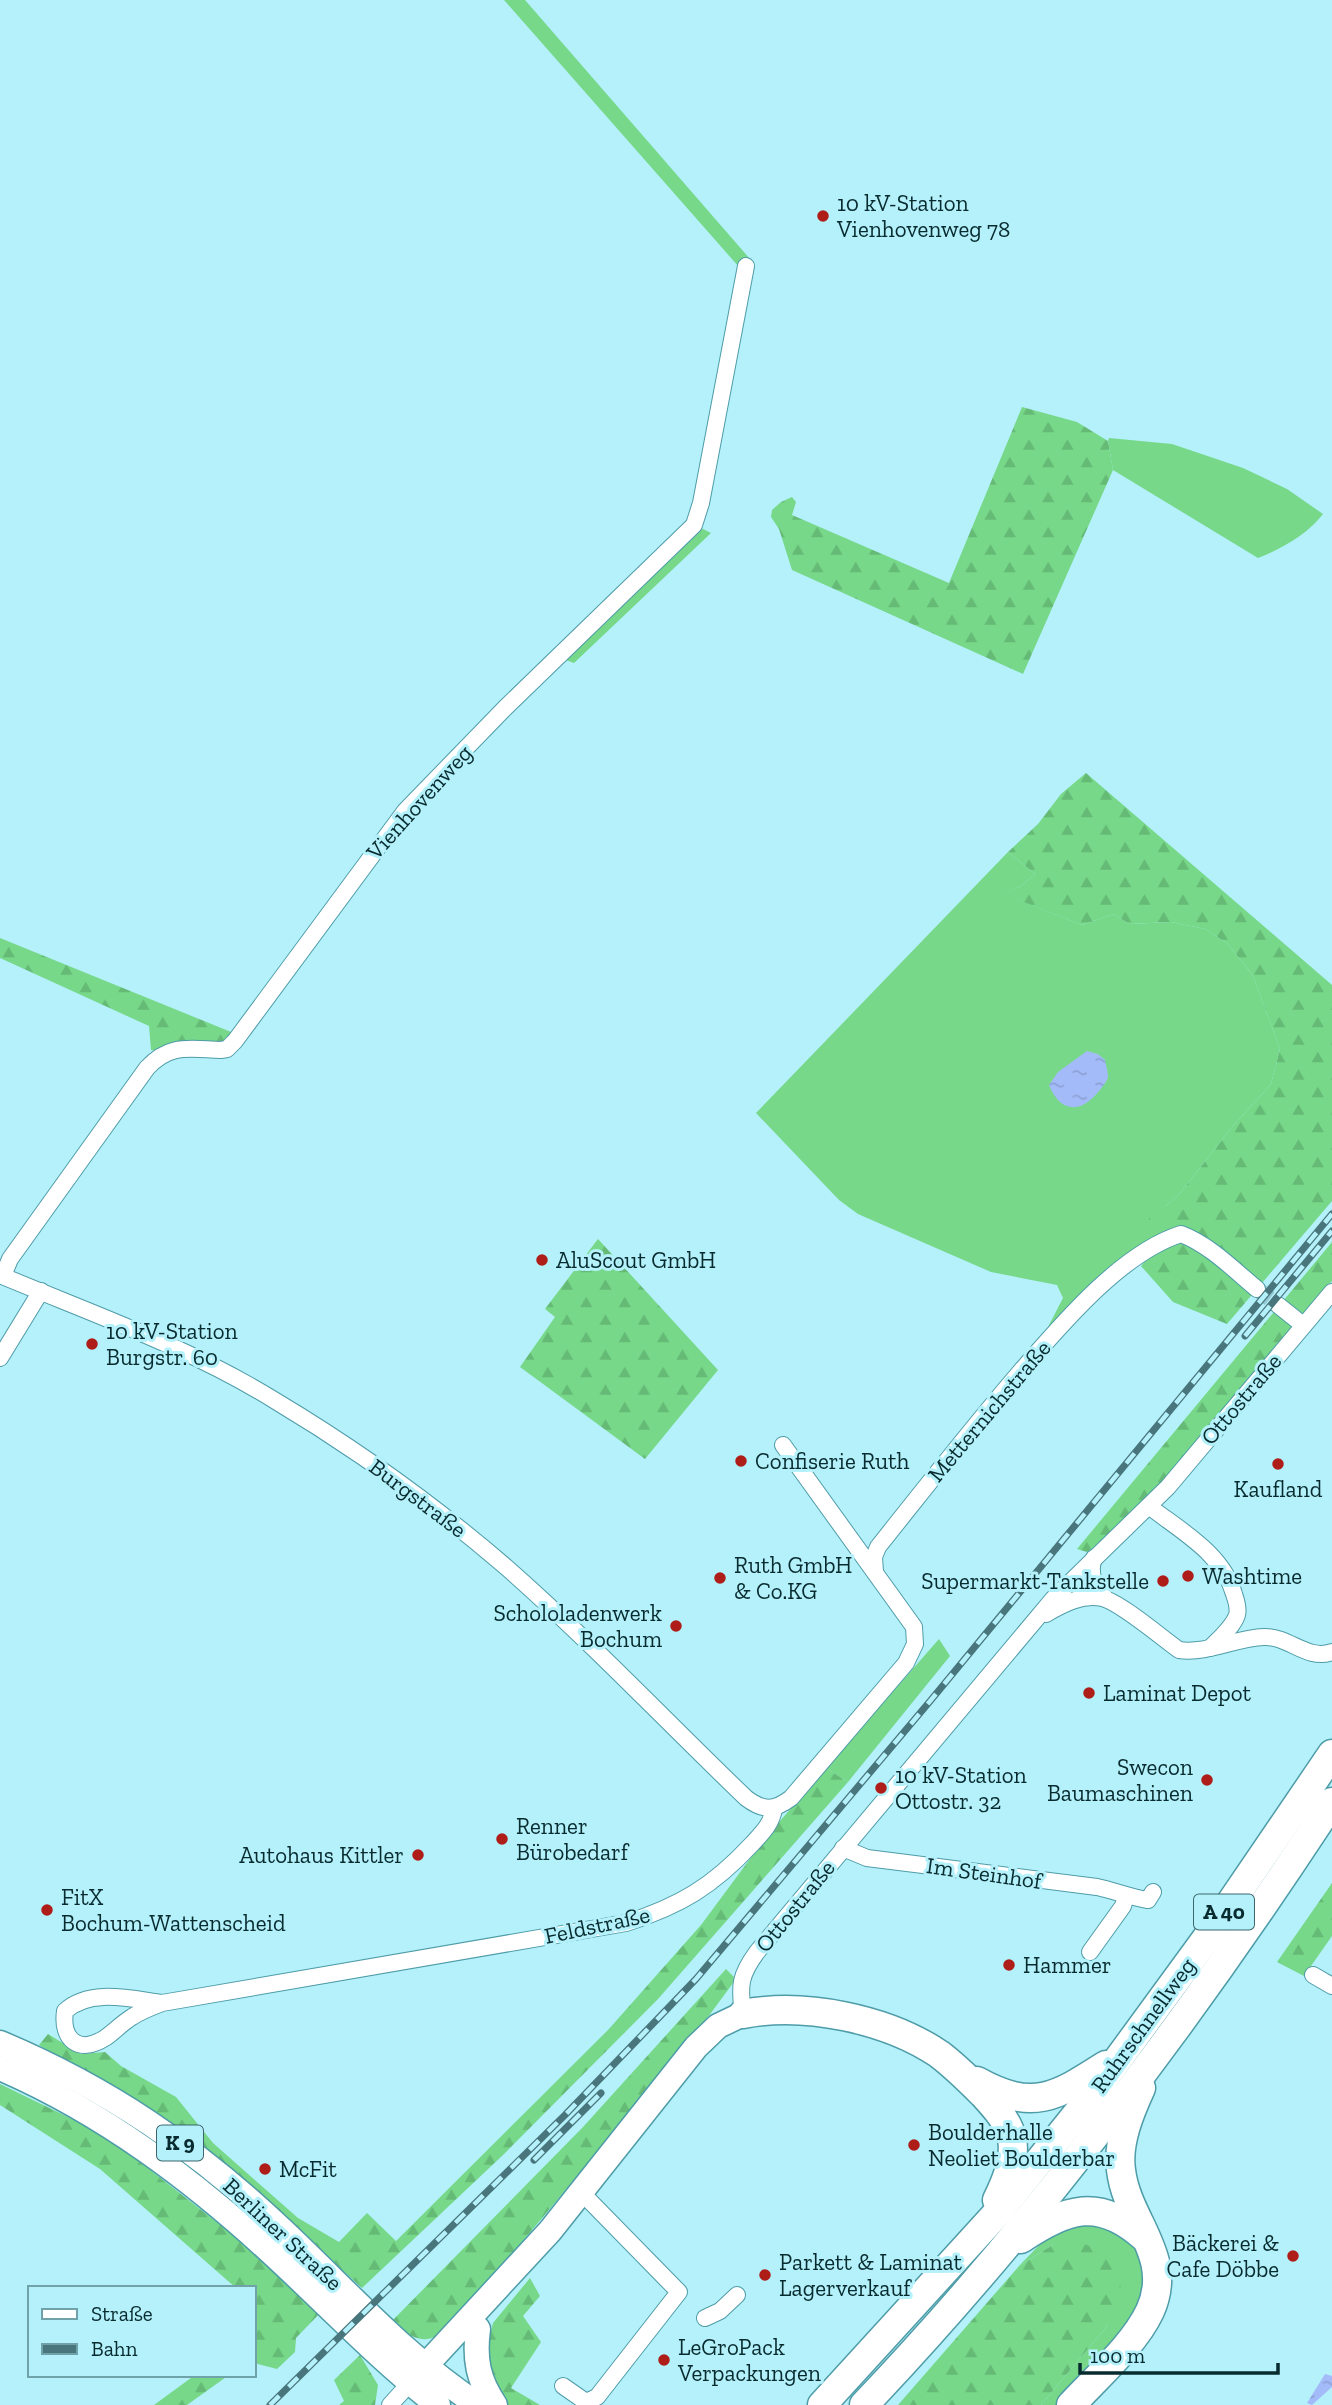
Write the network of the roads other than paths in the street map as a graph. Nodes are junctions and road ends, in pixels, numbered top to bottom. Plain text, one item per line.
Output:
1 (746, 266) dead end
2 (1, 1276) edge
3 (1257, 1289) tunnel mouth
4 (41, 1291) junction
5 (1332, 1292) edge
6 (1278, 1305) tunnel mouth
7 (1303, 1325) junction
8 (0, 1358) edge
9 (782, 1445) dead end
10 (1150, 1507) junction
11 (1094, 1558) junction
12 (875, 1572) junction
13 (1105, 1598) junction
14 (1032, 1623) junction
15 (1210, 1648) junction
16 (1332, 1652) edge
17 (1332, 1754) edge
18 (1332, 1802) edge
19 (774, 1808) junction
20 (843, 1848) junction
21 (1153, 1892) dead end
22 (1126, 1896) junction
23 (1090, 1952) dead end
24 (1313, 1976) dead end
25 (1332, 1986) edge
26 (162, 2003) junction
27 (743, 2014) junction
28 (0, 2043) edge
29 (1124, 2054) junction
30 (1157, 2054) junction
31 (0, 2068) edge
32 (965, 2075) junction
33 (582, 2193) junction
34 (982, 2230) junction
35 (550, 2231) junction
36 (1146, 2239) junction
37 (1000, 2253) junction
38 (737, 2295) dead end
39 (705, 2318) dead end
40 (478, 2329) junction
41 (563, 2386) dead end
42 (424, 2388) edge
43 (390, 2405) edge
44 (478, 2405) edge
45 (495, 2405) edge
46 (822, 2405) edge
47 (864, 2405) edge
48 (1071, 2405) edge

1 - 2 street, Vienhovenweg
2 - 4 street, Burgstraße
3 - 12 street, Metternichstraße
4 - 8 street
4 - 19 street, Burgstraße
5 - 7 street, Ottostraße
6 - 7 street
7 - 10 street, Ottostraße
9 - 12 street
10 - 11 street, Ottostraße
10 - 15 street
11 - 13 street
11 - 14 street, Ottostraße
12 - 19 street, Feldstraße
13 - 14 street, Ottostraße
13 - 15 street
14 - 20 street, Ottostraße
15 - 16 street
17 - 29 highway, Ruhrschnellweg / A 40
18 - 30 highway, Ruhrschnellweg / A 40
19 - 26 street, Feldstraße
20 - 22 street, Im Steinhof
20 - 27 street, Ottostraße
21 - 22 street, Im Steinhof
22 - 23 street
24 - 25 street
26 - 26 street, Feldstraße
27 - 32 highway
27 - 33 main road
28 - 42 main road, Berliner Straße / K 9
29 - 32 highway
29 - 34 highway, Ruhrschnellweg / A 40
30 - 36 highway
30 - 37 highway, Ruhrschnellweg / A 40
31 - 42 main road, Berliner Straße / K 9
32 - 34 highway
33 - 35 main road
33 - 41 street
34 - 46 highway, Ruhrschnellweg / A 40
35 - 40 main road
35 - 42 main road
36 - 37 highway
36 - 48 highway
37 - 47 highway, Ruhrschnellweg / A 40
38 - 39 street
40 - 42 main road
40 - 45 main road
42 - 43 street
42 - 44 main road, Berliner Straße / K 9

